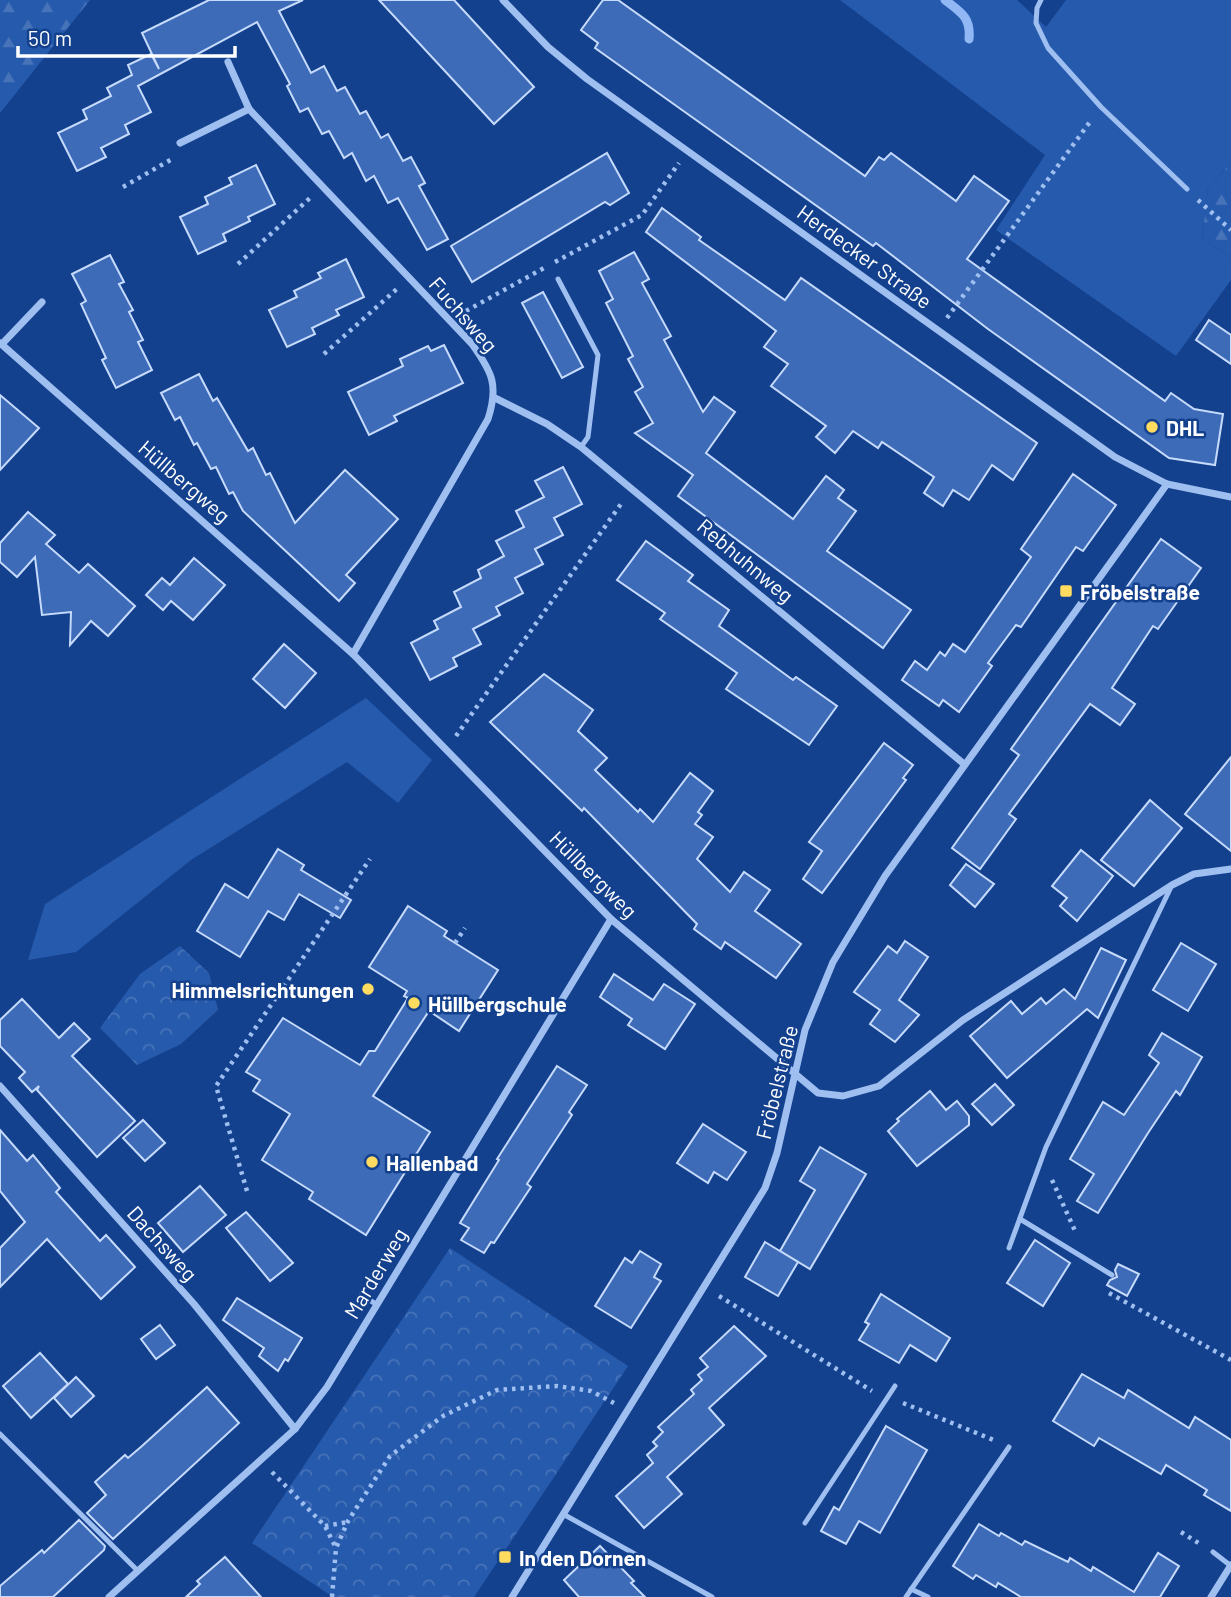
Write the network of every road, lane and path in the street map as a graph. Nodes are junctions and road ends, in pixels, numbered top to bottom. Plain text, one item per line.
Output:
1 (503, 0) edge
2 (1041, 0) edge
3 (228, 62) dead end
4 (1101, 107) junction
5 (249, 109) junction
6 (180, 143) joint
7 (688, 151) junction
8 (323, 186) junction
9 (123, 187) dead end
10 (1186, 189) joint
11 (1231, 230) edge
12 (238, 264) dead end
13 (410, 278) junction
14 (558, 279) dead end
15 (42, 302) dead end
16 (449, 320) junction
17 (939, 330) junction
18 (1, 343) edge
19 (324, 355) dead end
20 (495, 398) junction
21 (581, 447) junction
22 (1167, 484) junction
23 (632, 489) junction
24 (1231, 497) edge
25 (353, 654) junction
26 (447, 748) junction
27 (964, 764) junction
28 (370, 859) dead end
29 (1231, 869) edge
30 (1172, 885) junction
31 (611, 919) junction
32 (465, 928) dead end
33 (455, 943) dead end
34 (794, 1074) junction
35 (0, 1086) edge
36 (247, 1191) dead end
37 (1020, 1219) junction
38 (1009, 1248) dead end
39 (1112, 1275) dead end
40 (704, 1287) junction
41 (361, 1295) dead end
42 (376, 1304) junction
43 (895, 1386) dead end
44 (888, 1399) junction
45 (901, 1402) dead end
46 (628, 1409) junction
47 (295, 1429) junction
48 (0, 1434) edge
49 (1009, 1447) joint
50 (260, 1460) junction
51 (563, 1514) junction
52 (348, 1521) junction
53 (805, 1523) dead end
54 (324, 1526) junction
55 (336, 1549) junction
56 (1213, 1552) dead end
57 (1231, 1566) edge
58 (138, 1571) junction
59 (911, 1589) junction
60 (109, 1597) edge
61 (332, 1597) edge
62 (512, 1597) edge
63 (712, 1597) edge
64 (906, 1597) edge
65 (929, 1597) edge
66 (1211, 1597) edge

1 - 7 street, Herdecker Straße
2 - 4 lane
3 - 5 street, Fuchsweg
4 - 10 lane
4 - 17 path
5 - 6 street
5 - 8 street, Fuchsweg
6 - 9 path
7 - 16 path
7 - 17 street, Herdecker Straße
8 - 12 path
8 - 13 street, Fuchsweg
10 - 11 path
13 - 16 street, Fuchsweg
13 - 19 path
14 - 21 lane
15 - 18 street, Hüllbergweg
16 - 20 street, Fuchsweg
17 - 22 street, Herdecker Straße
18 - 25 street, Hüllbergweg
20 - 21 street, Rebhuhnweg
20 - 25 street
21 - 23 street, Rebhuhnweg
22 - 24 street, Herdecker Straße
22 - 27 street, Fröbelstraße
23 - 26 path
23 - 27 street, Rebhuhnweg
25 - 26 street, Hüllbergweg
26 - 31 street, Hüllbergweg
27 - 34 street, Fröbelstraße
28 - 36 path
29 - 30 street, Hüllbergweg
30 - 34 street, Hüllbergweg
30 - 37 lane
31 - 34 street, Hüllbergweg
31 - 42 street, Marderweg
32 - 33 path
34 - 40 street, Fröbelstraße
35 - 47 street, Dachsweg
37 - 38 lane
37 - 39 lane
40 - 44 path
40 - 46 street, Fröbelstraße
41 - 42 lane
42 - 47 street, Marderweg
43 - 44 lane
44 - 53 lane
45 - 49 path
46 - 51 street, Fröbelstraße
46 - 52 path
47 - 50 street, Marderweg
48 - 58 lane
49 - 59 lane
50 - 54 path
50 - 58 street, Marderweg
51 - 62 street, Fröbelstraße
51 - 63 lane
52 - 54 path
52 - 55 path
54 - 55 path
55 - 61 path
56 - 57 lane
57 - 66 street
58 - 60 street, Marderweg
59 - 64 lane
59 - 65 lane

